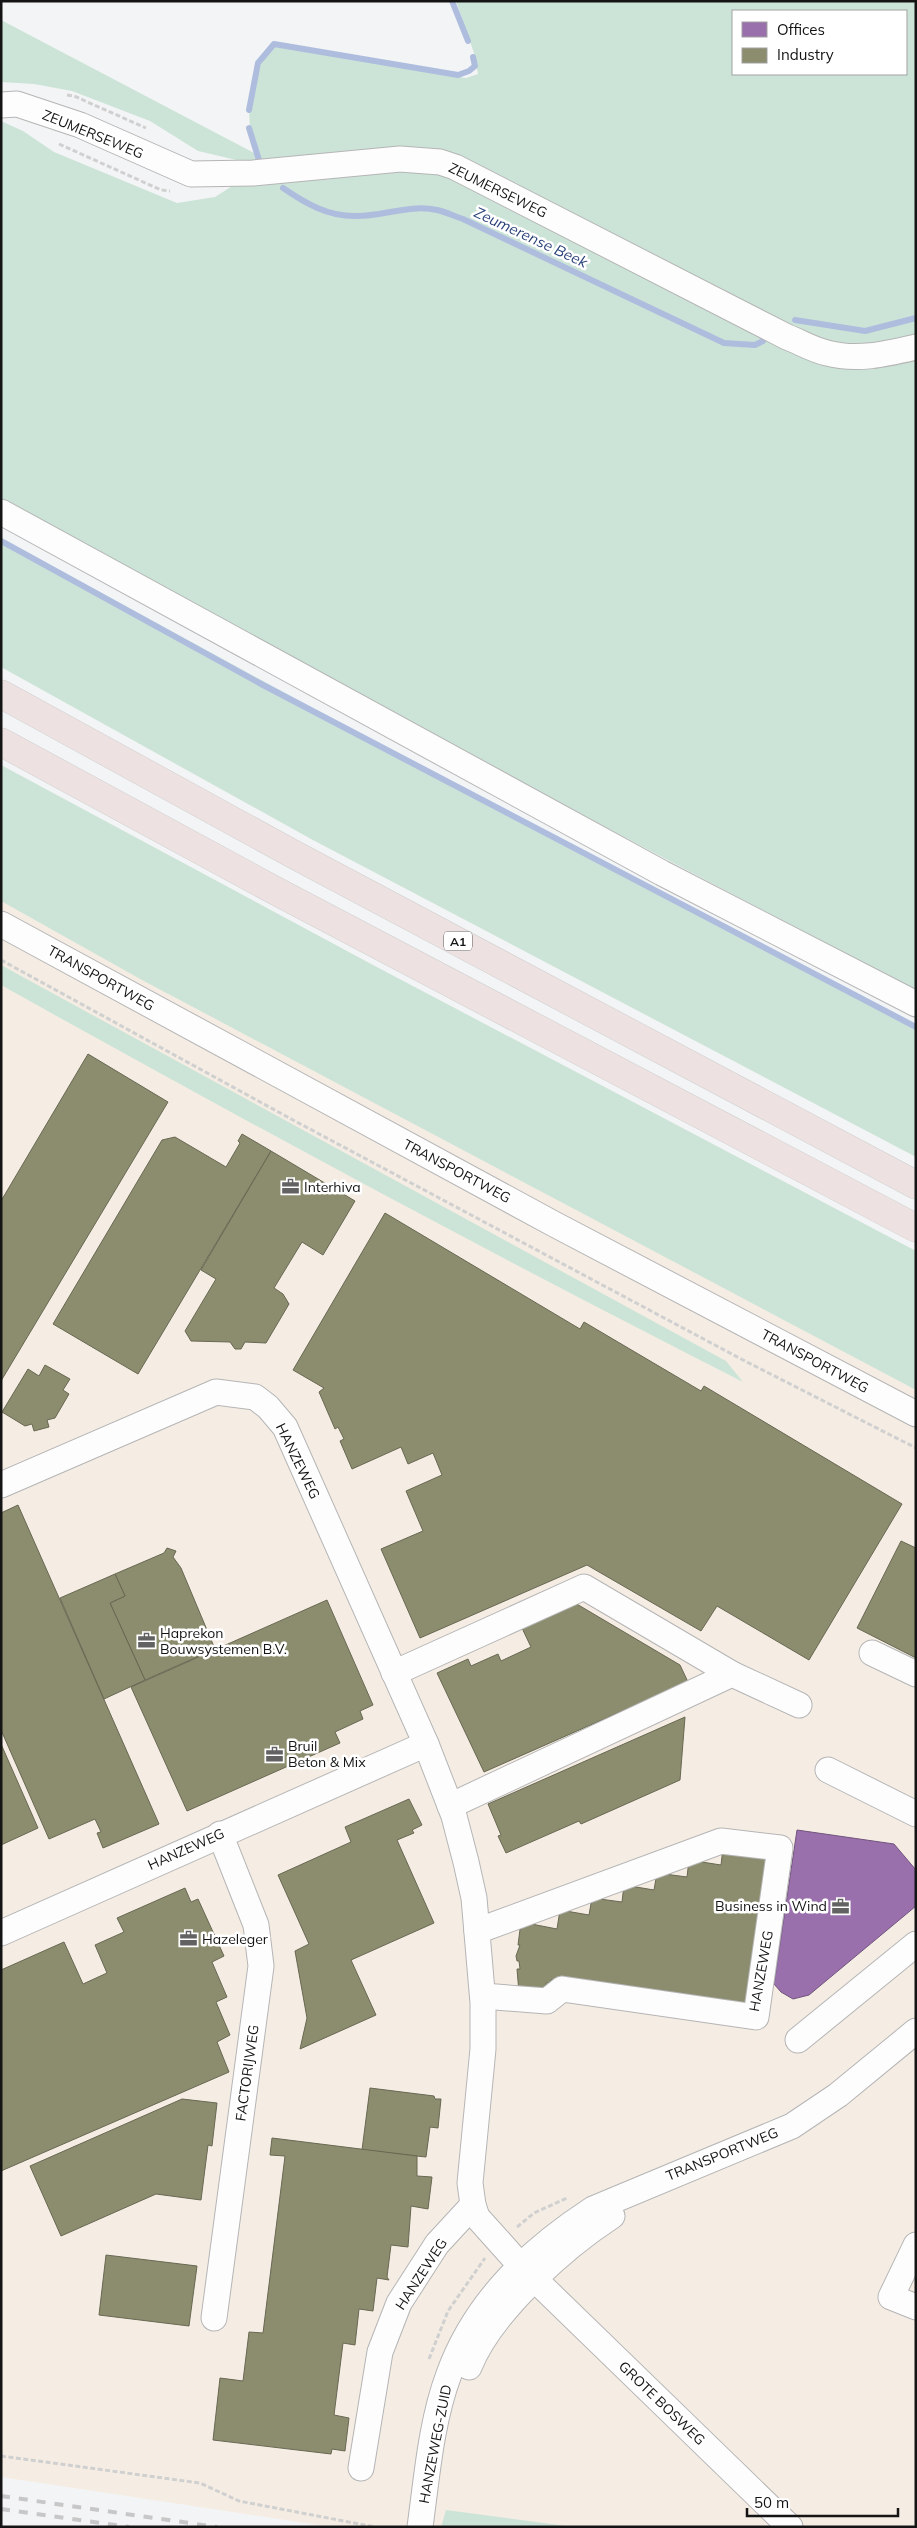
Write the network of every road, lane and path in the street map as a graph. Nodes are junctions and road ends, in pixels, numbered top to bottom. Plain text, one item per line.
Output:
1 (1, 105) edge
2 (916, 347) edge
3 (1, 512) edge
4 (1, 694) edge
5 (1, 742) edge
6 (1, 924) edge
7 (1, 940) edge
8 (1, 960) edge
9 (916, 1004) edge
10 (916, 1185) edge
11 (916, 1228) edge
12 (916, 1414) edge
13 (916, 1430) edge
14 (916, 1448) edge
15 (1, 1485) edge
16 (872, 1653) dead end
17 (394, 1673) junction
18 (732, 1674) junction
19 (916, 1674) edge
20 (799, 1705) dead end
21 (426, 1744) junction
22 (828, 1770) dead end
23 (450, 1806) junction
24 (916, 1814) edge
25 (220, 1834) junction
26 (477, 1931) junction
27 (1, 1933) edge
28 (916, 1944) edge
29 (483, 1996) junction
30 (916, 2032) edge
31 (798, 2040) dead end
32 (916, 2044) edge
33 (472, 2206) junction
34 (916, 2245) edge
35 (528, 2272) junction
36 (916, 2307) edge
37 (214, 2318) dead end
38 (1, 2456) edge
39 (361, 2468) dead end
40 (375, 2527) edge
41 (420, 2527) edge
42 (432, 2527) edge
43 (790, 2527) edge

1 - 2 street, ZEUMERSEWEG
3 - 9 street
4 - 10 highway, A1
5 - 11 highway
6 - 12 street, TRANSPORTWEG
7 - 13 street, TRANSPORTWEG
8 - 14 path
15 - 17 street, HANZEWEG
16 - 19 street
17 - 18 street
17 - 21 street, HANZEWEG
18 - 20 street
18 - 23 street
21 - 23 street, HANZEWEG
21 - 25 street, HANZEWEG
22 - 24 street
23 - 26 street, HANZEWEG
25 - 27 street, HANZEWEG
25 - 37 street, FACTORIJWEG
26 - 29 street, HANZEWEG
26 - 29 street, HANZEWEG
28 - 31 street
29 - 33 street, HANZEWEG
30 - 35 street, TRANSPORTWEG
32 - 35 street, TRANSPORTWEG
33 - 35 street, HANZEWEG
33 - 39 street, HANZEWEG
34 - 36 street
35 - 41 street, HANZEWEG-ZUID
35 - 42 street, HANZEWEG-ZUID
35 - 43 street, GROTE BOSWEG
38 - 40 path

